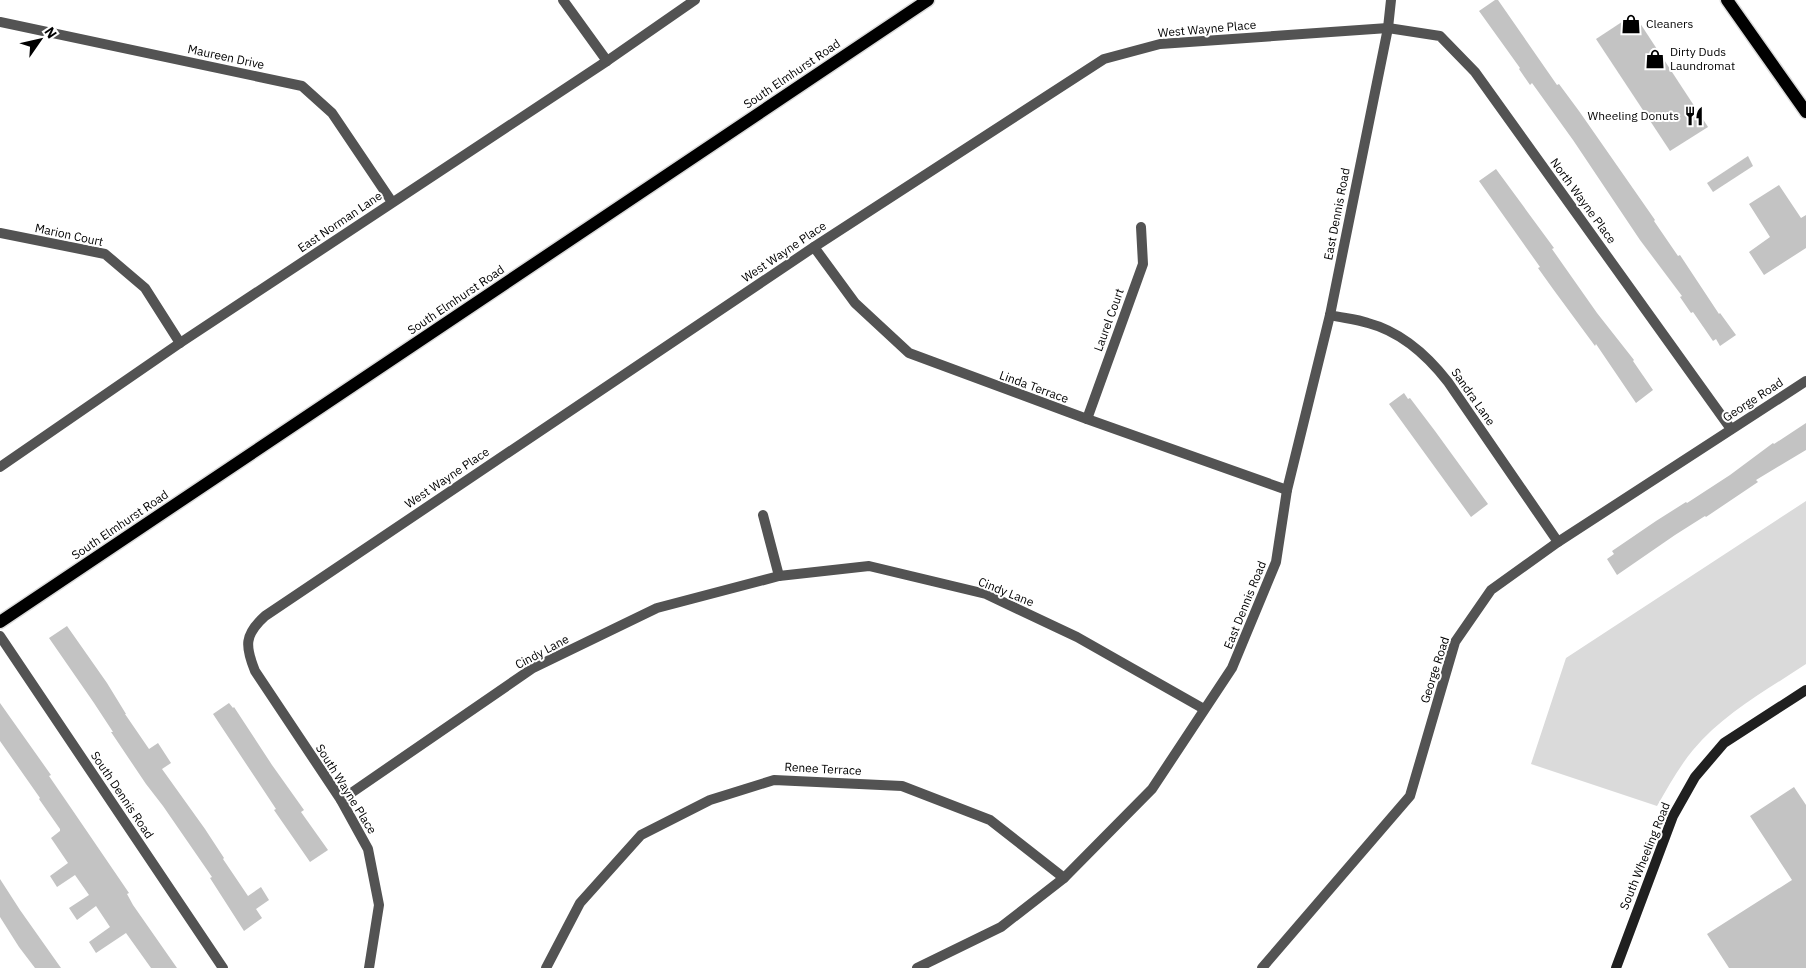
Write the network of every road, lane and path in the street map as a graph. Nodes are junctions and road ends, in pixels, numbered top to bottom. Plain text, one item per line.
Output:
1 (563, 0) edge
2 (694, 0) edge
3 (928, 0) edge
4 (1391, 0) edge
5 (1727, 0) edge
6 (0, 22) edge
7 (1388, 28) junction
8 (607, 61) junction
9 (1806, 112) edge
10 (392, 202) junction
11 (1141, 227) dead end
12 (0, 233) edge
13 (814, 247) junction
14 (1330, 315) junction
15 (180, 343) junction
16 (1806, 381) edge
17 (1087, 419) junction
18 (1731, 429) junction
19 (0, 467) edge
20 (1287, 490) junction
21 (763, 515) dead end
22 (1558, 542) junction
23 (779, 576) junction
24 (0, 622) edge
25 (0, 636) edge
26 (248, 636) joint
27 (1806, 690) edge
28 (1204, 709) junction
29 (341, 800) junction
30 (1064, 878) junction
31 (223, 968) edge
32 (369, 968) edge
33 (546, 968) edge
34 (917, 968) edge
35 (1262, 968) edge
36 (1616, 968) edge

1 - 8 street
2 - 8 street, East Norman Lane
3 - 24 main road, South Elmhurst Road
4 - 7 street, East Dennis Road
5 - 9 main road
6 - 10 street, Maureen Drive
7 - 13 street, West Wayne Place
7 - 14 street, East Dennis Road
7 - 18 street, North Wayne Place
8 - 10 street, East Norman Lane
10 - 15 street, East Norman Lane
11 - 17 street, Laurel Court
12 - 15 street, Marion Court
13 - 17 street, Linda Terrace
13 - 26 street, West Wayne Place
14 - 20 street, East Dennis Road
14 - 22 street, Sandra Lane
15 - 19 street, East Norman Lane
16 - 18 street, George Road
17 - 20 street, Linda Terrace
18 - 22 street, George Road
20 - 28 street, East Dennis Road
21 - 23 street
22 - 35 street, George Road
23 - 28 street, Cindy Lane
23 - 29 street, Cindy Lane
25 - 31 street, South Dennis Road
26 - 29 street, South Wayne Place
27 - 36 main road, South Wheeling Road
28 - 30 street, East Dennis Road
29 - 32 street, South Wayne Place
30 - 33 street, Renee Terrace
30 - 34 street, East Dennis Road

